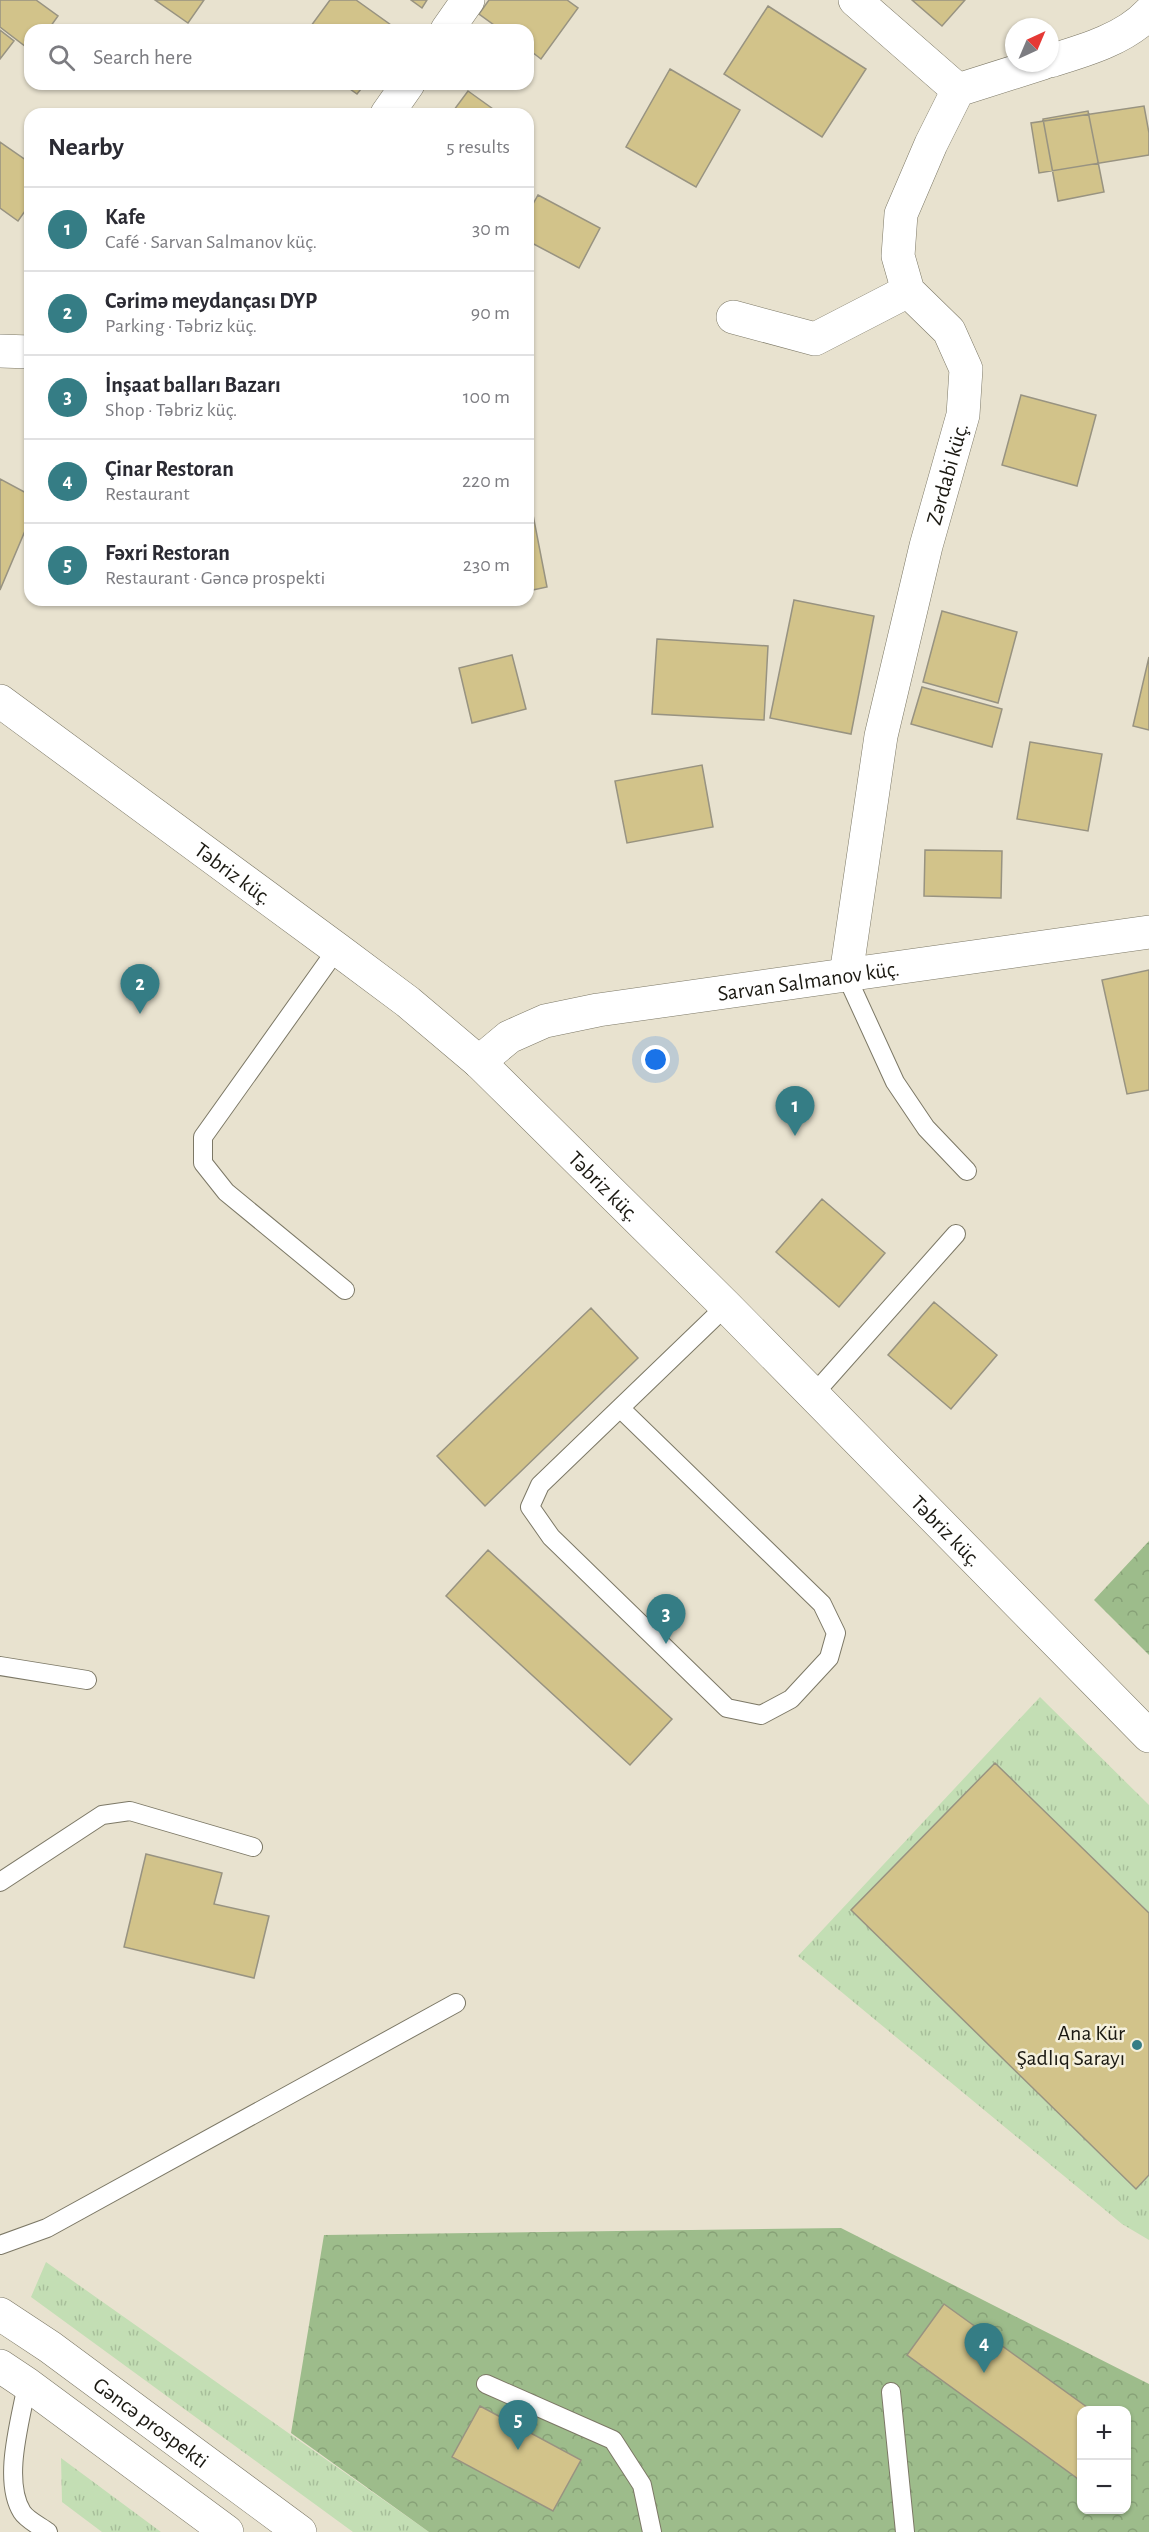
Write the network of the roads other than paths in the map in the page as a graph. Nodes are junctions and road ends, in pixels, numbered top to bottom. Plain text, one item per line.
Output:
1 (468, 0) edge
2 (855, 0) edge
3 (1149, 13) edge
4 (451, 24) edge
5 (1059, 58) edge
6 (1015, 72) edge
7 (404, 90) edge
8 (958, 90) junction
9 (391, 108) edge
10 (908, 291) junction
11 (733, 316) dead end
12 (0, 351) edge
13 (24, 352) edge
14 (0, 701) edge
15 (1149, 932) edge
16 (337, 948) junction
17 (846, 975) junction
18 (479, 1062) junction
19 (967, 1171) dead end
20 (956, 1234) dead end
21 (345, 1290) dead end
22 (726, 1306) junction
23 (813, 1395) junction
24 (621, 1408) junction
25 (0, 1666) edge
26 (87, 1680) dead end
27 (1149, 1736) edge
28 (253, 1847) dead end
29 (0, 1882) edge
30 (456, 2003) dead end
31 (0, 2245) edge
32 (0, 2314) edge
33 (0, 2366) edge
34 (27, 2384) junction
35 (486, 2384) dead end
36 (891, 2392) dead end
37 (48, 2532) edge
38 (227, 2532) edge
39 (300, 2532) edge
40 (652, 2532) edge
41 (905, 2532) edge

1 - 4 street
2 - 8 street
3 - 5 street
6 - 8 street
7 - 9 street
8 - 10 street, Zərdabi küç.
10 - 11 street
10 - 17 street, Zərdabi küç.
12 - 13 street
14 - 16 street, Təbriz küç.
15 - 17 street, Sarvan Salmanov küç.
16 - 18 street, Təbriz küç.
16 - 21 lane
17 - 18 street, Sarvan Salmanov küç.
17 - 19 lane
18 - 22 street, Təbriz küç.
20 - 23 lane
22 - 23 street, Təbriz küç.
22 - 24 lane
23 - 27 street, Təbriz küç.
24 - 24 lane
25 - 26 lane
28 - 29 lane
30 - 31 lane
32 - 39 street, Gəncə prospekti
33 - 34 street, Gəncə prospekti
34 - 37 lane
34 - 38 street, Gəncə prospekti
35 - 40 lane
36 - 41 lane

